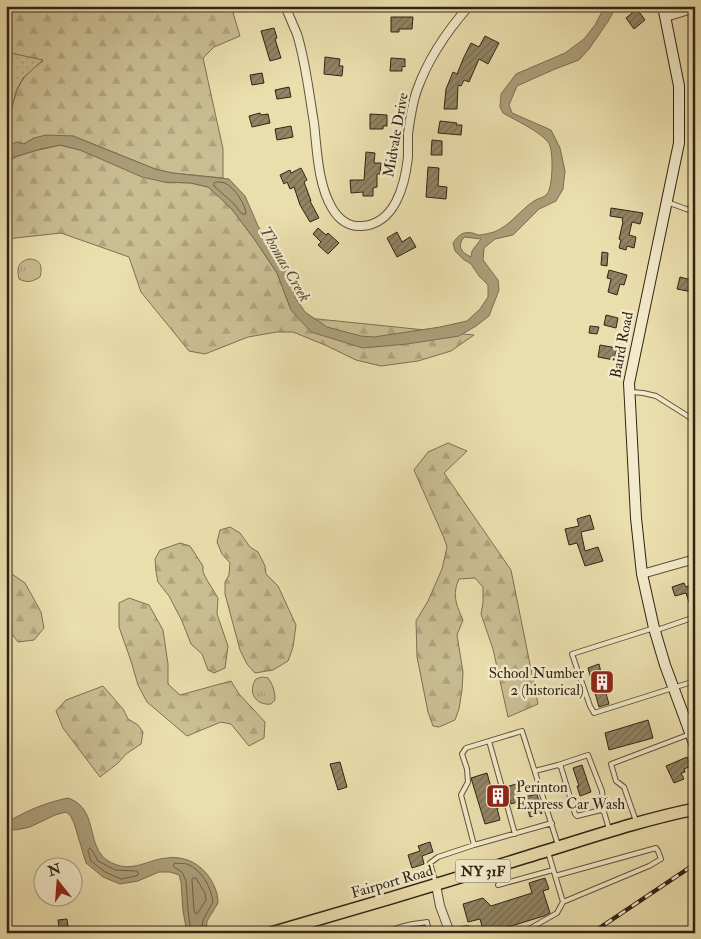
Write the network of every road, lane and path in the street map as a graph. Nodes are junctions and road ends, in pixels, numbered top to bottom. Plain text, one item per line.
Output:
1 (285, 6) edge
2 (468, 6) edge
3 (695, 8) edge
4 (665, 11) edge
5 (667, 202) junction
6 (695, 211) edge
7 (629, 392) junction
8 (694, 420) edge
9 (695, 433) edge
10 (695, 498) edge
11 (695, 530) edge
12 (695, 559) edge
13 (642, 574) junction
14 (695, 617) edge
15 (654, 629) junction
16 (695, 681) edge
17 (673, 688) junction
18 (690, 718) edge
19 (489, 741) junction
20 (693, 742) edge
21 (558, 765) junction
22 (535, 771) junction
23 (695, 809) edge
24 (604, 812) junction
25 (552, 823) junction
26 (637, 823) junction
27 (610, 832) junction
28 (515, 834) junction
29 (474, 845) junction
30 (553, 849) junction
31 (554, 870) junction
32 (555, 876) junction
33 (436, 885) junction
34 (498, 885) dead end
35 (563, 902) junction
36 (305, 928) edge
37 (271, 933) edge
38 (388, 933) edge
39 (429, 933) edge
40 (450, 933) edge
41 (471, 933) edge
42 (522, 933) edge

1 - 2 street, Midvale Drive
3 - 4 street
4 - 5 street, Baird Road
5 - 6 lane
5 - 7 street, Baird Road
7 - 8 lane
7 - 13 street, Baird Road
8 - 9 lane
10 - 11 lane
12 - 13 street
13 - 15 street, Baird Road
14 - 15 lane
15 - 17 street, Baird Road
15 - 17 lane
16 - 17 lane
17 - 18 street, Baird Road
18 - 20 street, Baird Road
19 - 22 lane
19 - 28 lane
19 - 29 lane
20 - 26 lane
21 - 22 lane
21 - 24 lane
21 - 24 lane
22 - 25 lane
23 - 26 main road, Fairport Road / NY 31F
24 - 27 lane
25 - 28 lane
25 - 30 lane
26 - 27 main road, Fairport Road / NY 31F
27 - 30 main road, Fairport Road / NY 31F
28 - 29 lane
29 - 33 lane
30 - 31 lane
30 - 33 main road, Fairport Road / NY 31F
31 - 32 lane
31 - 34 lane
32 - 35 lane
32 - 35 lane
33 - 36 main road, Fairport Road / NY 31F
33 - 40 street
35 - 42 lane
36 - 37 main road, Fairport Road / NY 31F
38 - 39 lane
40 - 41 lane

